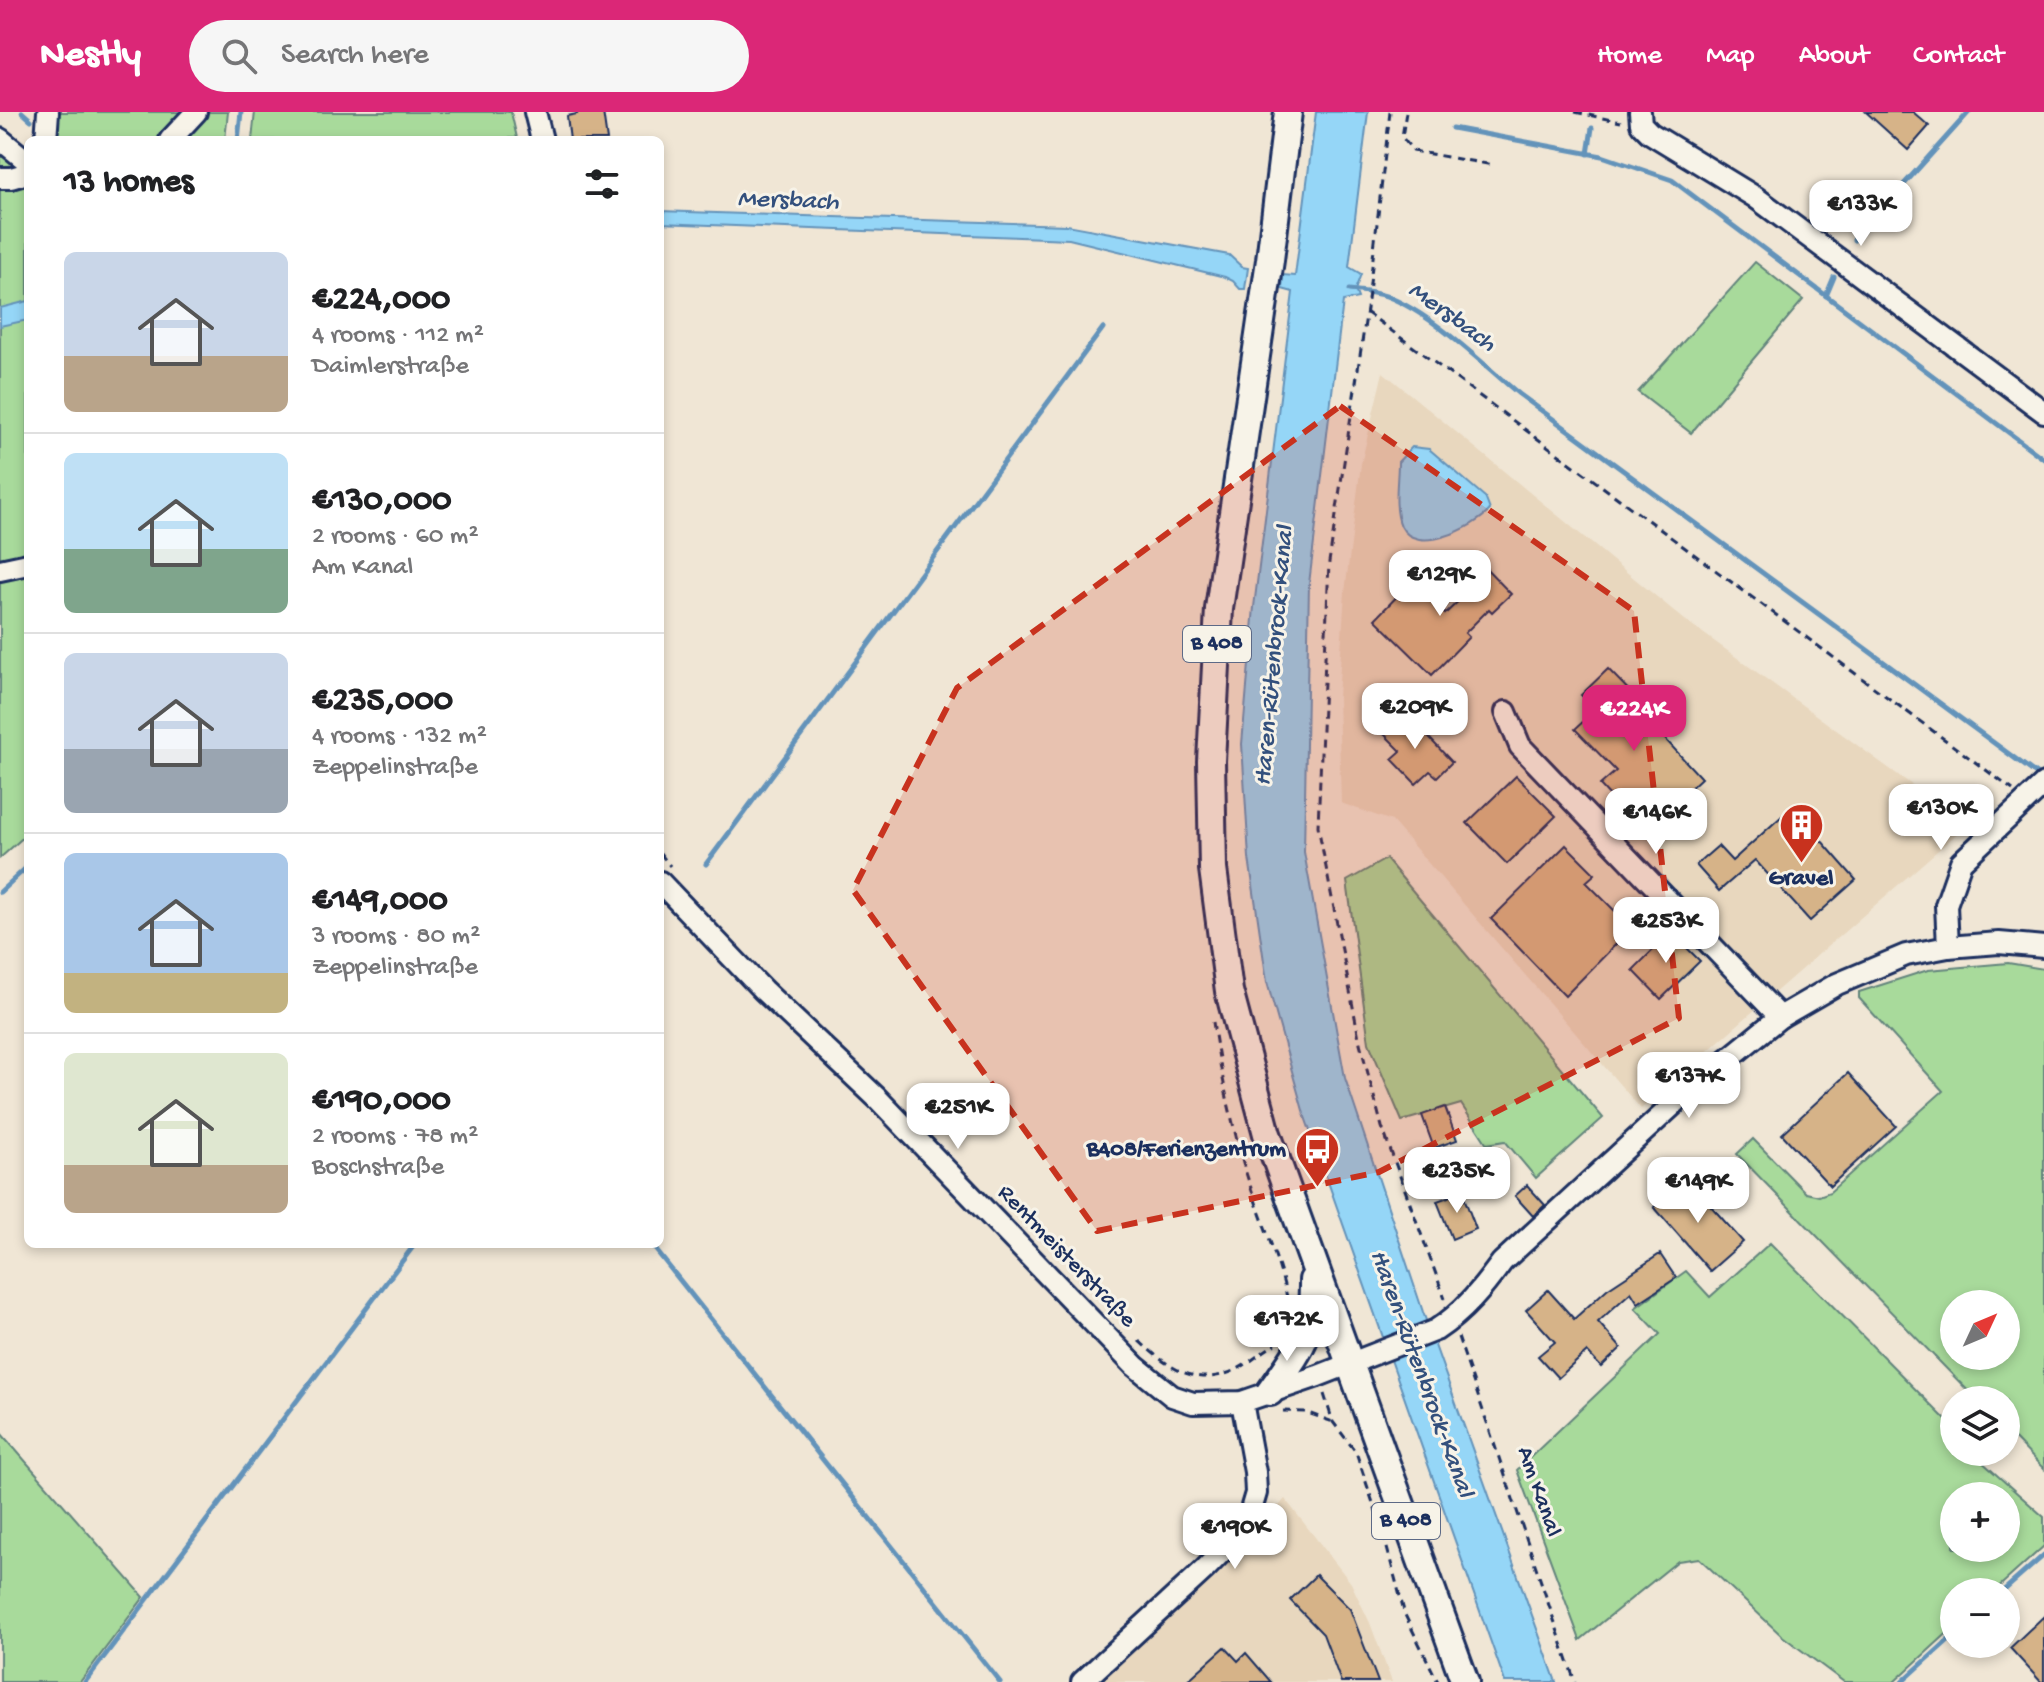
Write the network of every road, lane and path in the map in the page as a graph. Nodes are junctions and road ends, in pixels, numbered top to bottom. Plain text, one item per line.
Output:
1 (48, 112) edge
2 (196, 112) edge
3 (535, 112) edge
4 (1288, 112) edge
5 (1390, 112) edge
6 (1406, 112) edge
7 (1575, 112) edge
8 (1644, 121) edge
9 (46, 136) edge
10 (174, 136) edge
11 (541, 136) edge
12 (0, 139) edge
13 (24, 159) edge
14 (1493, 165) dead end
15 (24, 174) edge
16 (0, 178) edge
17 (1366, 310) junction
18 (2044, 412) edge
19 (24, 565) edge
20 (0, 570) edge
21 (1506, 712) dead end
22 (2035, 792) edge
23 (668, 878) edge
24 (1948, 947) junction
25 (2044, 947) edge
26 (1780, 1017) junction
27 (1313, 1265) junction
28 (1444, 1324) junction
29 (1136, 1339) dead end
30 (1283, 1342) dead end
31 (1350, 1364) junction
32 (1318, 1376) junction
33 (1270, 1392) junction
34 (1242, 1402) junction
35 (1082, 1682) edge
36 (1438, 1682) edge
37 (1465, 1682) edge
38 (1575, 1682) edge

1 - 9 street
2 - 10 street
3 - 11 street
4 - 27 main road, B 408
5 - 17 path, Am Kanal
6 - 14 path
7 - 8 path
8 - 18 street
12 - 13 street
15 - 16 street
17 - 22 path
17 - 28 path, Am Kanal
19 - 20 street
21 - 26 street
22 - 24 street
23 - 34 street, Rentmeisterstraße
24 - 25 street
24 - 26 street
26 - 28 street
27 - 31 main road, B 408
27 - 33 main road
28 - 31 street, Rentmeisterstraße
28 - 38 path, Am Kanal
29 - 30 path
31 - 32 street, Rentmeisterstraße
31 - 37 main road, B 408
32 - 33 street, Rentmeisterstraße
32 - 36 path
33 - 34 street, Rentmeisterstraße
34 - 35 street

